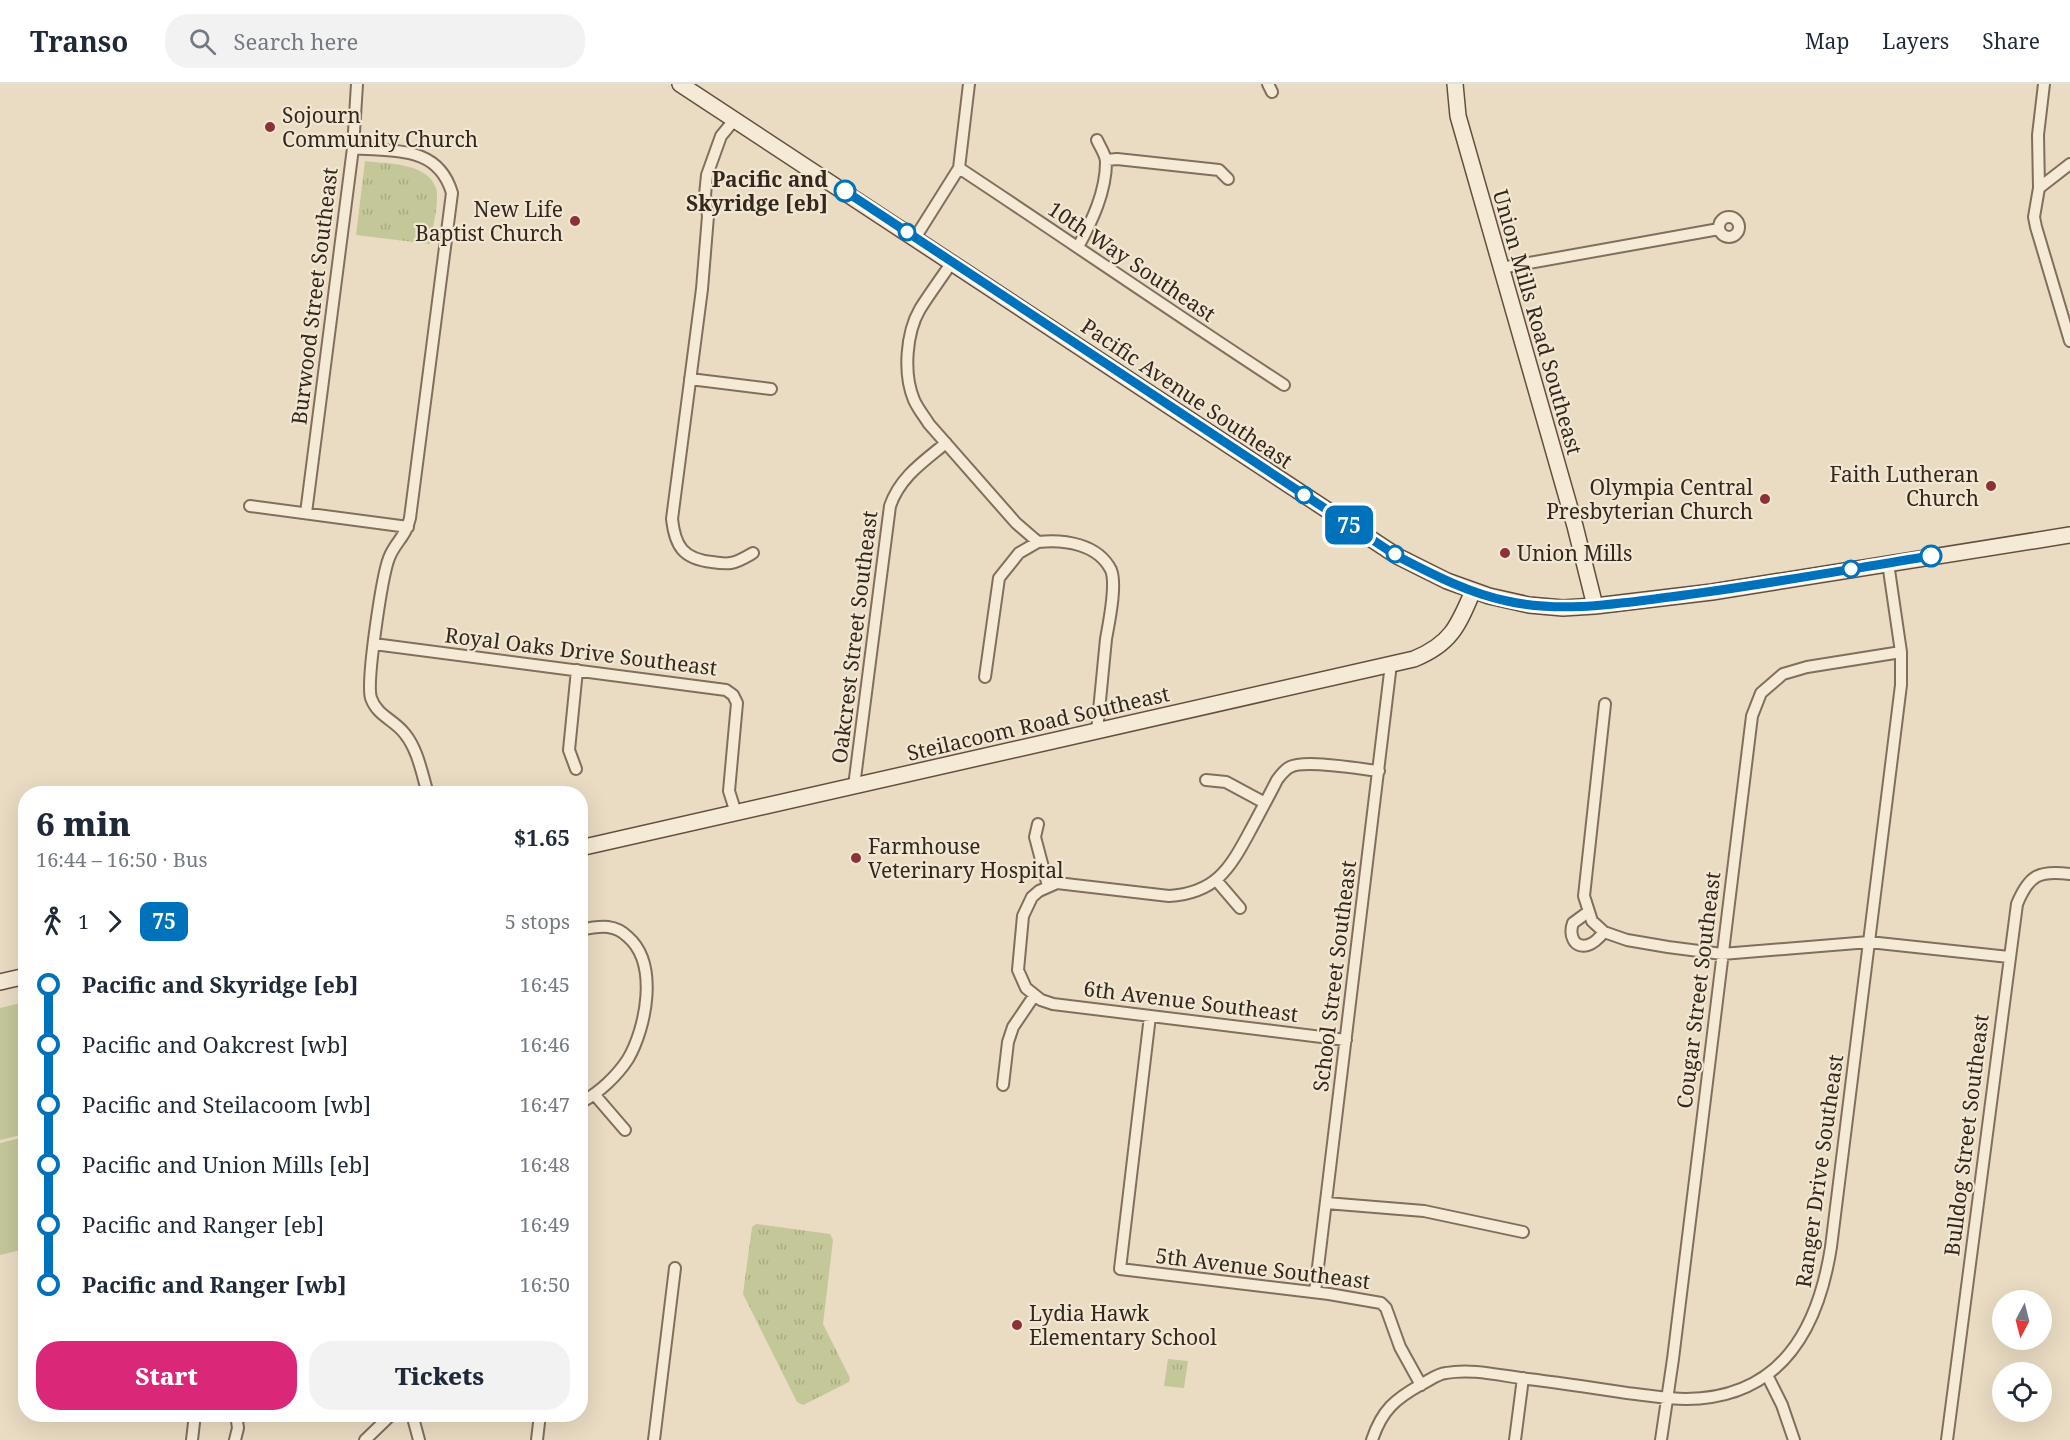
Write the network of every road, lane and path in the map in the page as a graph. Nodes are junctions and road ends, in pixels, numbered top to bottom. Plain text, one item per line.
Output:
1 (357, 84) edge
2 (680, 84) edge
3 (969, 84) edge
4 (1455, 84) edge
5 (2044, 84) edge
6 (735, 119) junction
7 (1097, 140) dead end
8 (353, 148) junction
9 (1107, 160) junction
10 (2070, 164) edge
11 (959, 168) junction
12 (1228, 179) dead end
13 (2039, 188) junction
14 (1719, 229) dead end
15 (915, 238) junction
16 (1078, 247) junction
17 (952, 262) junction
18 (1501, 268) junction
19 (2070, 341) edge
20 (690, 379) junction
21 (1284, 385) dead end
22 (771, 389) dead end
23 (946, 443) junction
24 (250, 506) dead end
25 (306, 513) junction
26 (408, 527) junction
27 (2070, 535) edge
28 (1038, 542) junction
29 (753, 554) dead end
30 (1888, 563) junction
31 (1473, 591) junction
32 (1595, 606) junction
33 (375, 644) junction
34 (1900, 652) junction
35 (1391, 664) junction
36 (577, 670) junction
37 (985, 677) dead end
38 (1605, 704) dead end
39 (1097, 731) junction
40 (576, 769) dead end
41 (1379, 771) junction
42 (1206, 780) dead end
43 (425, 786) edge
44 (854, 786) junction
45 (1265, 803) junction
46 (736, 813) junction
47 (1038, 824) dead end
48 (588, 846) edge
49 (2070, 874) edge
50 (1216, 880) junction
51 (1048, 886) junction
52 (1240, 908) dead end
53 (1590, 917) junction
54 (588, 929) edge
55 (1604, 932) junction
56 (1869, 942) junction
57 (1722, 954) junction
58 (2009, 957) junction
59 (18, 978) edge
60 (0, 982) edge
61 (1034, 996) junction
62 (1150, 1016) junction
63 (1346, 1040) junction
64 (1003, 1084) dead end
65 (594, 1094) junction
66 (588, 1098) edge
67 (625, 1130) dead end
68 (1326, 1203) junction
69 (1524, 1232) dead end
70 (675, 1268) dead end
71 (1315, 1292) junction
72 (1767, 1375) junction
73 (1523, 1378) junction
74 (1421, 1385) junction
75 (1668, 1398) junction
76 (194, 1422) edge
77 (237, 1422) edge
78 (384, 1422) edge
79 (414, 1422) edge
80 (539, 1422) edge
81 (192, 1440) edge
82 (235, 1440) edge
83 (365, 1440) edge
84 (419, 1440) edge
85 (537, 1440) edge
86 (654, 1440) edge
87 (1372, 1440) edge
88 (1515, 1440) edge
89 (1661, 1440) edge
90 (1794, 1440) edge
91 (1947, 1440) edge

1 - 8 street, Burwood Street Southeast
2 - 6 main road, Pacific Avenue Southeast
3 - 11 street
4 - 18 main road, Union Mills Road Southeast
5 - 13 street
6 - 15 main road, Pacific Avenue Southeast
6 - 20 street
7 - 9 street
8 - 25 street, Burwood Street Southeast
8 - 26 street
9 - 12 street
9 - 16 street
10 - 13 street
11 - 15 street
11 - 16 street, 10th Way Southeast
13 - 19 street
14 - 18 street
15 - 17 main road, Pacific Avenue Southeast
16 - 21 street, 10th Way Southeast
17 - 23 street
17 - 31 main road, Pacific Avenue Southeast
18 - 32 main road, Union Mills Road Southeast
20 - 22 street
20 - 29 street
23 - 28 street
23 - 44 street, Oakcrest Street Southeast
24 - 25 street
25 - 26 street
26 - 33 street
27 - 30 main road, Pacific Avenue Southeast
28 - 37 street
28 - 39 street
30 - 32 main road, Pacific Avenue Southeast
30 - 34 street, Ranger Drive Southeast
31 - 32 main road, Pacific Avenue Southeast
31 - 35 main road, Steilacoom Road Southeast
33 - 36 street, Royal Oaks Drive Southeast
33 - 43 street
34 - 56 street, Ranger Drive Southeast
34 - 57 street, Cougar Street Southeast
35 - 39 main road, Steilacoom Road Southeast
35 - 41 street, School Street Southeast
36 - 40 street
36 - 46 street, Royal Oaks Drive Southeast
38 - 53 street
39 - 44 main road, Steilacoom Road Southeast
41 - 45 street
41 - 63 street, School Street Southeast
42 - 45 street
44 - 46 main road, Steilacoom Road Southeast
45 - 50 street
46 - 48 main road, Steilacoom Road Southeast
47 - 51 street
49 - 58 street, Bulldog Street Southeast
50 - 51 street
50 - 52 street
51 - 61 street
53 - 55 street
53 - 55 street
54 - 65 street
55 - 57 street
56 - 57 street
56 - 58 street
56 - 72 street, Ranger Drive Southeast
57 - 75 street, Cougar Street Southeast
58 - 91 street, Bulldog Street Southeast
59 - 60 main road
61 - 62 street, 6th Avenue Southeast
61 - 64 street
62 - 63 street, 6th Avenue Southeast
62 - 71 street, 5th Avenue Southeast
63 - 68 street, School Street Southeast
65 - 66 street
65 - 67 street
68 - 69 street
68 - 71 street, School Street Southeast
70 - 86 street
71 - 74 street, 5th Avenue Southeast
72 - 75 street, Ranger Drive Southeast
72 - 90 street
73 - 74 street, Ranger Drive Southeast
73 - 75 street, Ranger Drive Southeast
73 - 88 street
74 - 87 street, Ranger Drive Southeast
75 - 89 street, Cougar Street Southeast
76 - 81 street
77 - 82 street
78 - 83 street
79 - 84 street
80 - 85 street

